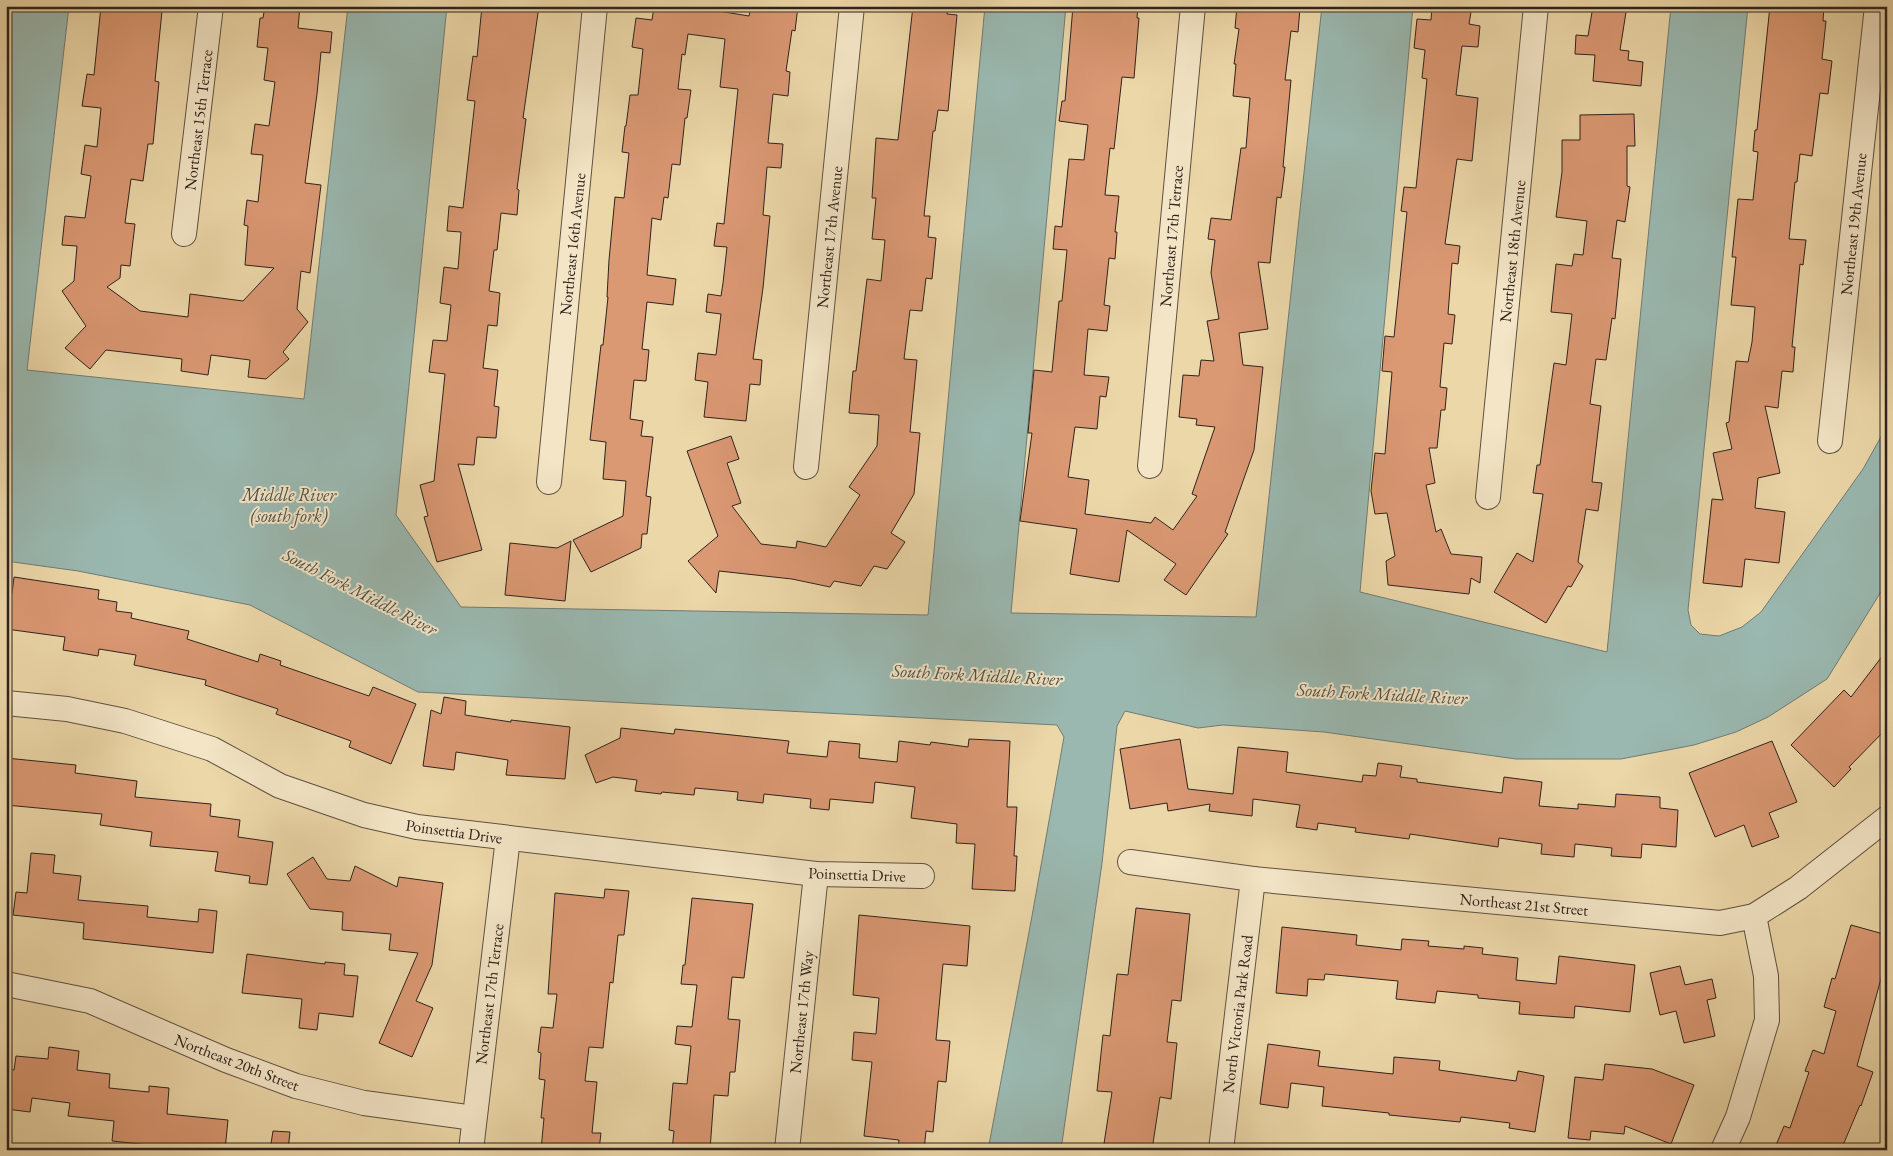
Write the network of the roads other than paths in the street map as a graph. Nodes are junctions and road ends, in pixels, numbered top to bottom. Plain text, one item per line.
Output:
1 (211, 6) edge
2 (595, 6) edge
3 (852, 6) edge
4 (1193, 6) edge
5 (1536, 6) edge
6 (1877, 6) edge
7 (184, 234) dead end
8 (1830, 441) dead end
9 (1150, 466) dead end
10 (806, 467) dead end
11 (549, 482) dead end
12 (1488, 497) dead end
13 (6, 703) edge
14 (1887, 818) edge
15 (508, 838) junction
16 (1130, 862) dead end
17 (816, 874) junction
18 (922, 876) dead end
19 (1253, 879) junction
20 (1754, 916) junction
21 (6, 984) edge
22 (474, 1118) junction
23 (471, 1150) edge
24 (787, 1150) edge
25 (1221, 1150) edge
26 (1723, 1150) edge

1 - 7 street, Northeast 15th Terrace
2 - 11 street, Northeast 16th Avenue
3 - 10 street, Northeast 17th Avenue
4 - 9 street, Northeast 17th Terrace
5 - 12 street, Northeast 18th Avenue
6 - 8 street, Northeast 19th Avenue
13 - 15 street, Poinsettia Drive
14 - 20 street, Northeast 21st Street
15 - 17 street, Poinsettia Drive
15 - 22 street, Northeast 17th Terrace
16 - 19 street, Northeast 21st Street
17 - 18 street, Poinsettia Drive
17 - 24 street, Northeast 17th Way
19 - 20 street, Northeast 21st Street
19 - 25 street, North Victoria Park Road
20 - 26 street
21 - 22 street, Northeast 20th Street
22 - 23 street, Northeast 17th Terrace

